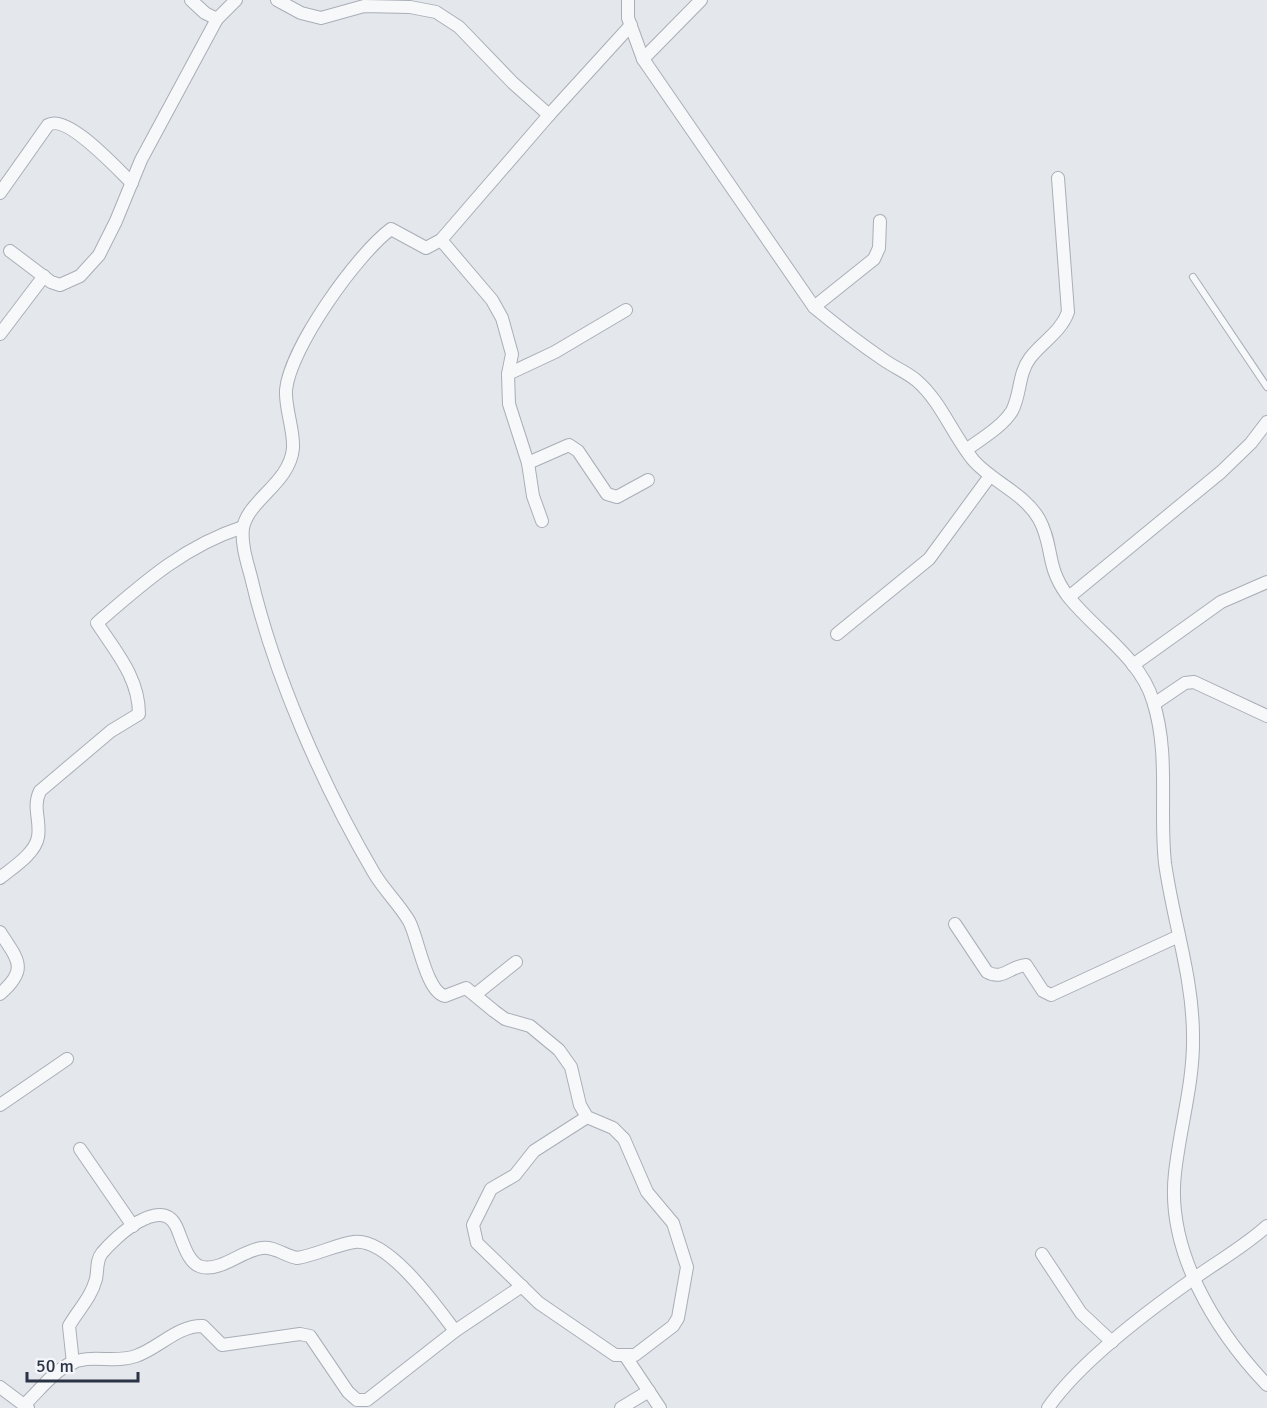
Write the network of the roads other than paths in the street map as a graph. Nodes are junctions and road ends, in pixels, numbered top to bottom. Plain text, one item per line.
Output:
1 (191, 0) edge
2 (236, 0) edge
3 (277, 0) edge
4 (628, 0) edge
5 (701, 0) edge
6 (217, 19) junction
7 (631, 25) junction
8 (643, 59) junction
9 (549, 115) junction
10 (1058, 178) dead end
11 (132, 183) junction
12 (0, 193) edge
13 (880, 221) dead end
14 (441, 240) junction
15 (9, 251) dead end
16 (44, 276) junction
17 (1193, 277) dead end
18 (814, 307) junction
19 (626, 310) dead end
20 (0, 334) edge
21 (508, 374) junction
22 (1267, 387) edge
23 (1267, 422) edge
24 (966, 450) junction
25 (528, 463) junction
26 (990, 476) junction
27 (648, 480) dead end
28 (542, 521) dead end
29 (243, 528) junction
30 (1267, 582) edge
31 (1069, 597) junction
32 (837, 634) dead end
33 (1133, 665) junction
34 (1154, 704) junction
35 (1267, 716) edge
36 (0, 878) edge
37 (955, 924) dead end
38 (0, 932) edge
39 (1179, 936) junction
40 (516, 962) dead end
41 (0, 993) edge
42 (476, 994) junction
43 (67, 1059) dead end
44 (0, 1105) edge
45 (587, 1117) junction
46 (80, 1149) dead end
47 (134, 1226) junction
48 (1267, 1226) edge
49 (1042, 1254) dead end
50 (1194, 1278) junction
51 (522, 1286) junction
52 (455, 1331) junction
53 (1112, 1342) junction
54 (626, 1357) junction
55 (73, 1363) junction
56 (1267, 1385) edge
57 (0, 1387) edge
58 (649, 1391) junction
59 (26, 1407) edge
60 (621, 1408) edge
61 (660, 1408) edge
62 (1048, 1408) edge

1 - 6 street
2 - 6 street
3 - 9 street
4 - 7 street
5 - 8 street
6 - 11 street
7 - 8 street
7 - 9 street
8 - 18 street
9 - 14 street
10 - 24 street
11 - 12 street
11 - 16 street
13 - 18 street
14 - 21 street
14 - 29 street
15 - 16 street
16 - 20 street
17 - 22 lane
18 - 24 street
19 - 21 street
21 - 25 street
23 - 31 street
24 - 26 street
25 - 27 street
25 - 28 street
26 - 31 street
26 - 32 street
29 - 36 street
29 - 42 street
30 - 33 street
31 - 33 street
33 - 34 street
34 - 35 street
34 - 39 street
37 - 39 street
38 - 41 street
39 - 50 street
40 - 42 street
42 - 45 street
43 - 44 street
45 - 51 street
45 - 54 street
46 - 47 street
47 - 52 street
47 - 55 street
48 - 50 street
49 - 53 street
50 - 53 street
50 - 56 street
51 - 52 street
51 - 54 street
52 - 55 street
53 - 62 street
54 - 58 street
55 - 59 street
57 - 59 street
58 - 60 street
58 - 61 street

